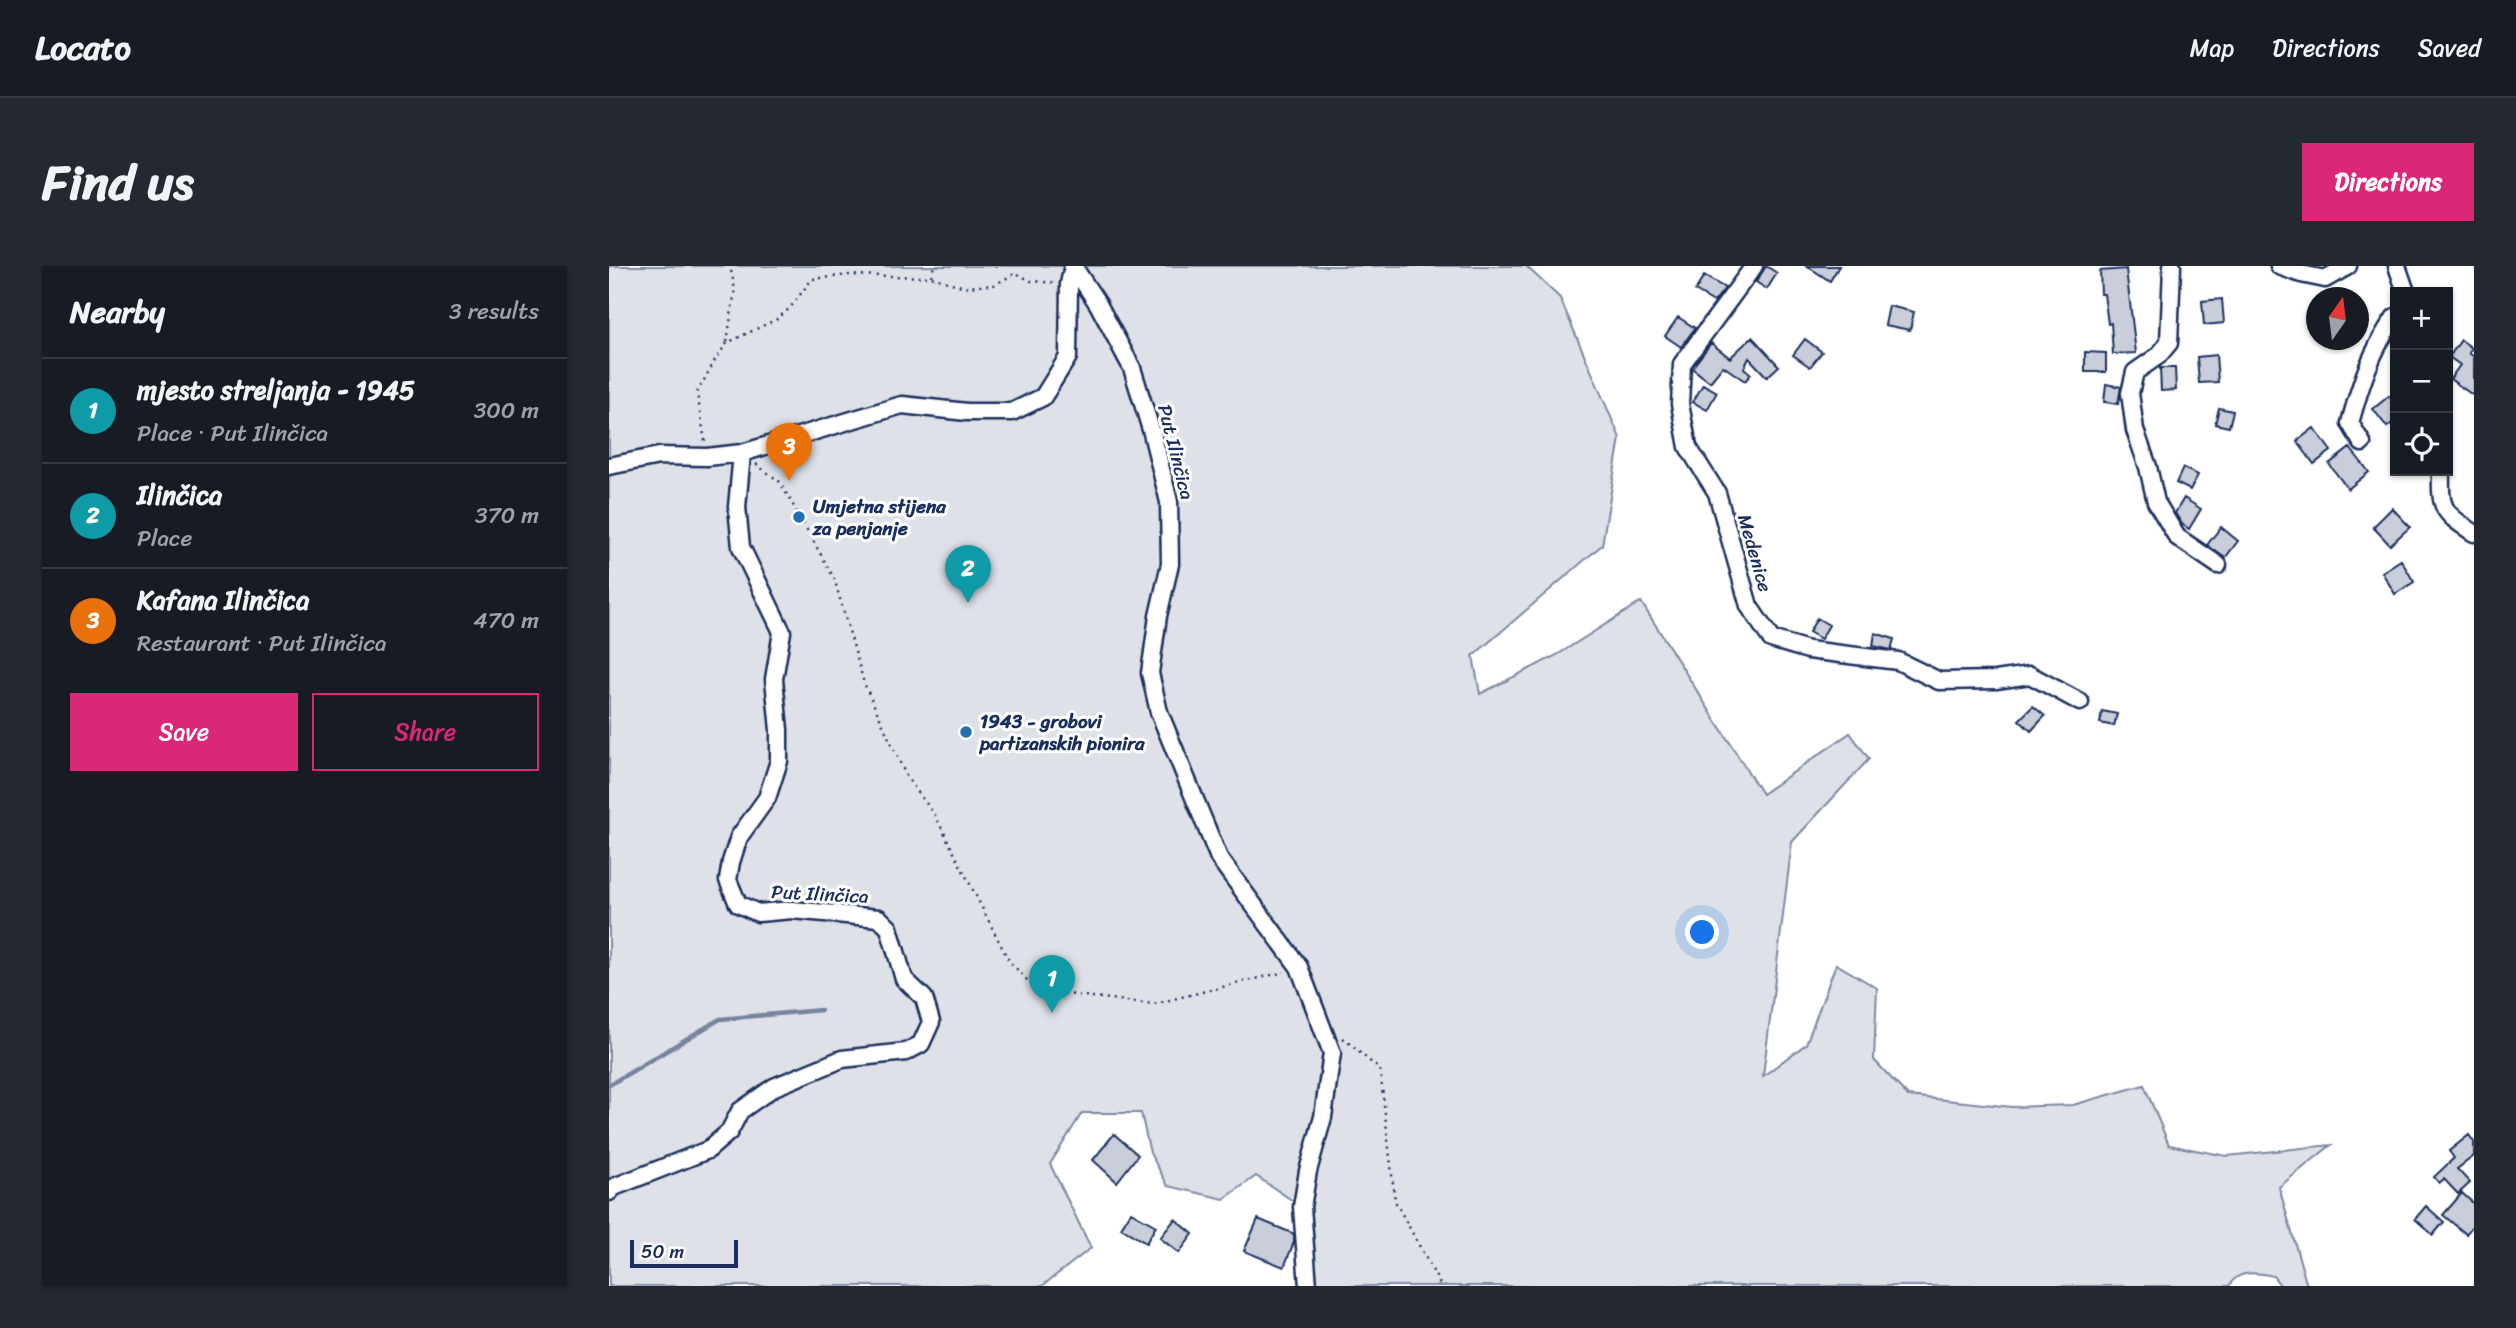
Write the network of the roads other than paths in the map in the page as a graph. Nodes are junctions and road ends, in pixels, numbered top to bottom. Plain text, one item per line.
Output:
1 (1073, 266) edge
2 (1754, 266) edge
3 (2172, 266) edge
4 (2279, 266) edge
5 (2348, 266) edge
6 (2397, 266) edge
7 (2404, 287) edge
8 (2390, 324) edge
9 (2362, 443) dead end
10 (743, 453) junction
11 (609, 466) edge
12 (2441, 476) edge
13 (2474, 534) edge
14 (2218, 565) dead end
15 (2080, 702) dead end
16 (609, 1192) edge
17 (1308, 1286) edge

1 - 10 street, Put Ilinčica
1 - 17 street, Put Ilinčica
2 - 15 street, Medenice
3 - 14 street
4 - 5 street
6 - 7 street
8 - 9 street
10 - 11 street, Put Ilinčica
10 - 16 street, Put Ilinčica
12 - 13 street

